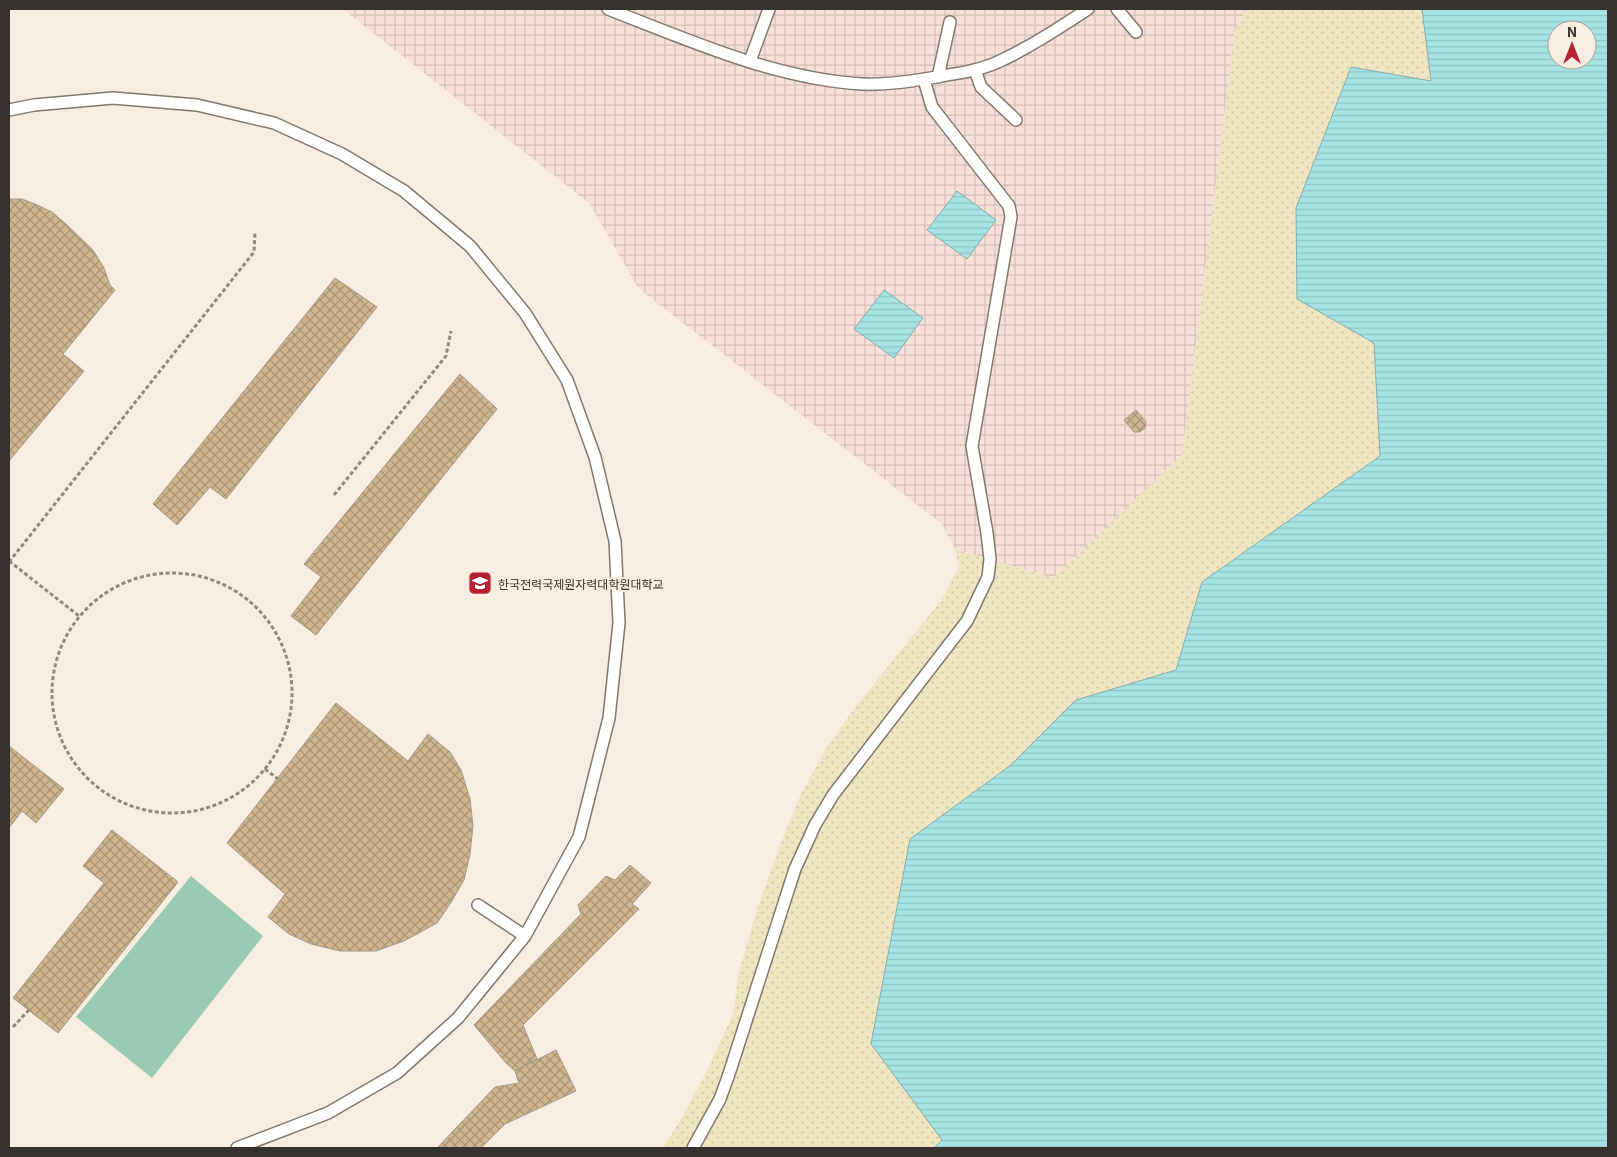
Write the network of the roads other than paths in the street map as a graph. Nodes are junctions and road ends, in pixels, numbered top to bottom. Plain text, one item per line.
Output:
1 (608, 9) edge
2 (769, 9) edge
3 (1088, 9) edge
4 (1117, 9) edge
5 (950, 22) dead end
6 (1136, 32) dead end
7 (750, 61) junction
8 (975, 70) junction
9 (938, 77) junction
10 (924, 80) junction
11 (9, 110) edge
12 (1016, 120) dead end
13 (478, 906) dead end
14 (525, 936) junction
15 (237, 1148) edge
16 (693, 1148) edge

1 - 7 lane
2 - 7 lane
3 - 8 lane
4 - 6 lane
5 - 9 lane
7 - 10 lane
8 - 9 lane
8 - 12 lane
9 - 10 lane
10 - 16 lane
11 - 14 lane
13 - 14 lane
14 - 15 lane

